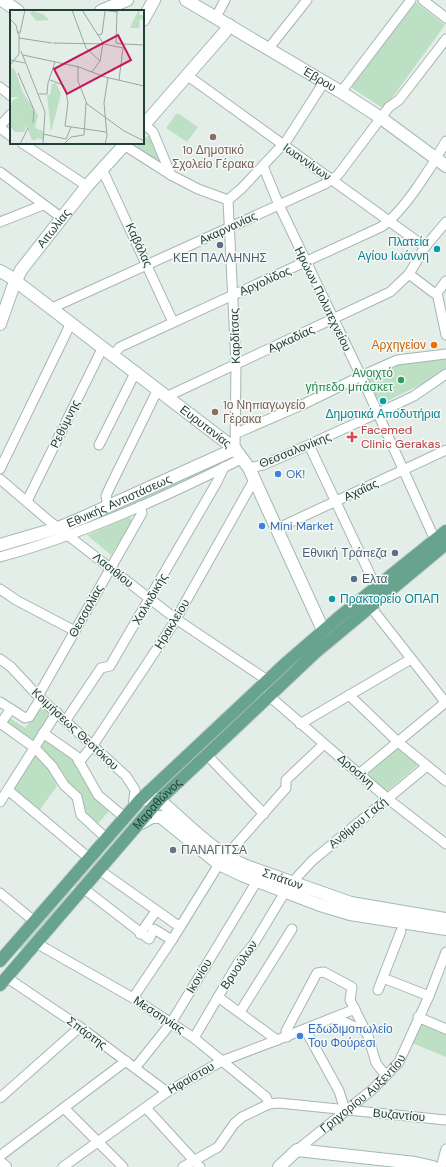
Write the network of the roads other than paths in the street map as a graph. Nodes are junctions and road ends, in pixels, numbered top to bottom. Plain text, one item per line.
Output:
1 (2, 0) edge
2 (128, 0) edge
3 (154, 0) edge
4 (186, 0) edge
5 (225, 0) edge
6 (307, 0) edge
7 (411, 0) edge
8 (422, 0) edge
9 (0, 8) edge
10 (17, 10) edge
11 (103, 10) edge
12 (10, 14) edge
13 (216, 17) junction
14 (144, 18) edge
15 (446, 18) edge
16 (229, 25) junction
17 (446, 40) edge
18 (270, 48) junction
19 (188, 76) junction
20 (324, 82) junction
21 (0, 87) edge
22 (341, 92) junction
23 (10, 95) edge
24 (10, 115) edge
25 (381, 118) junction
26 (144, 124) edge
27 (144, 126) edge
28 (0, 127) edge
29 (10, 135) edge
30 (446, 141) edge
31 (24, 144) edge
32 (125, 144) edge
33 (282, 145) junction
34 (441, 162) edge
35 (263, 166) junction
36 (102, 169) junction
37 (0, 172) edge
38 (171, 175) junction
39 (332, 179) junction
40 (87, 186) junction
41 (228, 200) junction
42 (43, 204) junction
43 (279, 205) junction
44 (62, 218) junction
45 (0, 222) edge
46 (389, 222) junction
47 (446, 222) edge
48 (230, 226) junction
49 (425, 247) junction
50 (306, 263) junction
51 (148, 265) junction
52 (0, 271) edge
53 (409, 274) junction
54 (16, 280) junction
55 (446, 281) edge
56 (437, 293) junction
57 (234, 295) junction
58 (52, 308) junction
59 (333, 319) junction
60 (173, 322) junction
61 (71, 323) junction
62 (0, 324) edge
63 (446, 335) edge
64 (103, 347) junction
65 (114, 354) junction
66 (446, 354) edge
67 (236, 364) junction
68 (136, 371) junction
69 (446, 374) edge
70 (361, 376) junction
71 (158, 389) junction
72 (168, 396) junction
73 (376, 414) junction
74 (237, 433) junction
75 (98, 445) dead end
76 (309, 445) junction
77 (446, 450) edge
78 (242, 458) junction
79 (224, 467) junction
80 (0, 469) edge
81 (403, 470) junction
82 (0, 479) edge
83 (254, 480) junction
84 (28, 501) junction
85 (336, 501) junction
86 (140, 506) junction
87 (108, 507) junction
88 (58, 528) junction
89 (276, 529) junction
90 (446, 531) edge
91 (70, 536) junction
92 (440, 542) edge
93 (0, 545) edge
94 (0, 557) edge
95 (110, 568) junction
96 (376, 587) junction
97 (0, 589) edge
98 (150, 599) junction
99 (370, 606) junction
100 (176, 620) junction
101 (75, 631) junction
102 (327, 635) junction
103 (0, 659) edge
104 (411, 659) junction
105 (266, 680) junction
106 (268, 695) junction
107 (349, 695) junction
108 (39, 697) junction
109 (0, 702) edge
110 (446, 702) edge
111 (11, 709) junction
112 (57, 712) junction
113 (66, 720) junction
114 (0, 723) edge
115 (300, 724) junction
116 (43, 733) junction
117 (398, 742) junction
118 (324, 744) junction
119 (93, 745) junction
120 (35, 748) junction
121 (206, 754) junction
122 (79, 762) junction
123 (427, 766) junction
124 (278, 774) dead end
125 (359, 774) junction
126 (286, 780) junction
127 (446, 781) edge
128 (8, 790) junction
129 (388, 799) junction
130 (159, 800) junction
131 (0, 802) edge
132 (136, 804) junction
133 (264, 814) junction
134 (124, 817) junction
135 (130, 832) junction
136 (106, 838) junction
137 (446, 844) edge
138 (89, 858) junction
139 (222, 860) junction
140 (98, 869) junction
141 (257, 881) junction
142 (83, 888) junction
143 (289, 888) junction
144 (0, 893) edge
145 (156, 911) junction
146 (446, 919) edge
147 (34, 921) junction
148 (150, 927) junction
149 (180, 927) junction
150 (292, 928) dead end
151 (446, 929) edge
152 (401, 931) dead end
153 (172, 940) junction
154 (36, 943) junction
155 (446, 952) edge
156 (1, 958) edge
157 (383, 978) junction
158 (3, 981) edge
159 (378, 990) dead end
160 (218, 997) junction
161 (133, 998) junction
162 (427, 999) junction
163 (355, 1009) junction
164 (240, 1012) junction
165 (335, 1018) junction
166 (418, 1018) junction
167 (171, 1023) junction
168 (80, 1027) junction
169 (446, 1029) edge
170 (304, 1030) junction
171 (367, 1032) junction
172 (287, 1037) junction
173 (194, 1038) junction
174 (277, 1040) junction
175 (126, 1061) junction
176 (222, 1061) junction
177 (135, 1068) junction
178 (386, 1076) junction
179 (167, 1092) junction
180 (0, 1098) edge
181 (269, 1104) junction
182 (64, 1108) junction
183 (146, 1108) junction
184 (346, 1110) junction
185 (446, 1120) edge
186 (97, 1142) junction
187 (446, 1149) edge
188 (297, 1150) junction
189 (0, 1156) edge
190 (0, 1163) edge
191 (197, 1164) edge
192 (4, 1167) edge
193 (63, 1167) edge
194 (123, 1167) edge
195 (183, 1167) edge
196 (279, 1167) edge
197 (432, 1167) edge
198 (441, 1167) edge

1 - 10 street
2 - 11 street
3 - 14 street
4 - 13 street, Έβρου
5 - 13 street
6 - 18 street
7 - 22 street
8 - 15 street
9 - 12 street
13 - 16 street, Έβρου
16 - 18 street, Έβρου
16 - 19 street
17 - 25 street, Ακαρνανίας
18 - 20 street, Έβρου
19 - 26 street
19 - 33 street, Ιωαννίνων
20 - 22 street, Έβρου
20 - 33 street
21 - 23 street
22 - 25 street, Έβρου
24 - 28 street
25 - 34 street, Έβρου
25 - 39 street, Ακαρνανίας
27 - 38 street
28 - 29 street
30 - 34 street, Αργολίδος
31 - 40 street
32 - 36 street, Αιτωλίας
32 - 38 street
33 - 35 street
33 - 39 street, Ιωαννίνων
34 - 46 street, Αργολίδος
35 - 41 street
35 - 43 street, Ηρώων Πολυτεχνείου
36 - 40 street, Αιτωλίας
36 - 51 street, Καβάλας
37 - 42 street
38 - 41 street
39 - 43 street, Ακαρνανίας
39 - 46 street, Ιωαννίνων
40 - 44 street, Αιτωλίας
41 - 48 street, Καρδίτσας
42 - 44 street
42 - 45 street
43 - 48 street, Ακαρνανίας
43 - 50 street, Ηρώων Πολυτεχνείου
44 - 54 street, Αιτωλίας
46 - 49 street, Ιωαννίνων
46 - 50 street, Αργολίδος
47 - 49 street, Αρκαδίας
48 - 51 street, Ακαρνανίας
48 - 57 street, Καρδίτσας
49 - 53 street, Αρκαδίας
50 - 57 street, Αργολίδος
50 - 59 street, Ηρώων Πολυτεχνείου
51 - 58 street, Ακαρνανίας
51 - 60 street, Καβάλας
52 - 54 street, Ευρυτανίας
53 - 56 street
53 - 59 street, Αρκαδίας
54 - 58 street, Ευρυτανίας
54 - 62 street, Αιτωλίας
55 - 56 street
56 - 63 street
57 - 60 street, Αργολίδος
57 - 67 street, Καρδίτσας
58 - 61 street, Ευρυτανίας
59 - 67 street, Αρκαδίας
59 - 70 street, Ηρώων Πολυτεχνείου
60 - 65 street, Αργολίδος
61 - 64 street, Ευρυτανίας
61 - 80 street
64 - 65 street, Ευρυτανίας
64 - 84 street, Ρεθύμνης
65 - 68 street, Ευρυτανίας
66 - 70 street
67 - 72 street, Αρκαδίας
67 - 74 street, Καρδίτσας
68 - 71 street, Ευρυτανίας
68 - 75 street
69 - 73 street, Θεσσαλονίκης
70 - 73 street, Ηρώων Πολυτεχνείου
70 - 74 street
71 - 72 street, Ευρυτανίας
71 - 87 street
72 - 78 street, Ευρυτανίας
73 - 76 street, Θεσσαλονίκης
73 - 81 street, Ηρώων Πολυτεχνείου
74 - 78 street, Καρδίτσας
76 - 78 street, Θεσσαλονίκης
76 - 85 street
77 - 81 street, Αχαΐας
78 - 79 street, Θεσσαλονίκης
78 - 83 street, Ευρυτανίας
78 - 87 street, Εθνικής Αντιστάσεως
79 - 86 street, Θεσσαλονίκης
79 - 98 street, Χαλκιδικής
81 - 85 street, Αχαΐας
81 - 92 street, Ηρώων Πολυτεχνείου
82 - 84 street, Λασιθίου
83 - 89 street, Ευρυτανίας
83 - 100 street, Ηρακλείου
84 - 88 street, Λασιθίου
85 - 89 street, Αχαΐας
85 - 96 street
86 - 91 street, Θεσσαλονίκης
86 - 95 street, Θεσσαλίας
87 - 88 street, Εθνικής Αντιστάσεως
88 - 91 street, Λασιθίου
88 - 93 street, Εθνικής Αντιστάσεως
89 - 102 street, Ευρυτανίας
90 - 92 main road, Μαραθώνος
91 - 94 street, Θεσσαλονίκης
91 - 95 street, Λασιθίου
92 - 96 main road, Μαραθώνος
92 - 99 main road, Μαραθώνος
95 - 98 street, Λασιθίου
95 - 101 street, Θεσσαλίας
96 - 102 main road, Μαραθώνος
97 - 101 street
98 - 100 street, Λασιθίου
98 - 113 street, Χαλκιδικής
99 - 102 main road, Μαραθώνος
99 - 104 street
100 - 105 street, Λασιθίου
100 - 119 street, Ηρακλείου
101 - 108 street, Θεσσαλίας
102 - 105 main road, Μαραθώνος
102 - 106 main road, Μαραθώνος
103 - 108 street, Κοιμήσεως Θεοτόκου
104 - 107 street
104 - 110 street
105 - 132 main road, Μαραθώνος
106 - 115 street, Δροσίνη
106 - 121 main road, Μαραθώνος
107 - 115 street
107 - 117 street
108 - 111 street, Θεσσαλίας
108 - 112 street, Κοιμήσεως Θεοτόκου
109 - 111 street
110 - 117 street
111 - 114 street
112 - 113 street, Κοιμήσεως Θεοτόκου
112 - 116 street
113 - 119 street, Κοιμήσεως Θεοτόκου
114 - 120 street
115 - 118 street, Δροσίνη
116 - 120 street
116 - 122 street
117 - 123 street
117 - 125 street
118 - 125 street, Δροσίνη
118 - 126 street
119 - 122 street, Ηρακλείου
119 - 132 street, Κοιμήσεως Θεοτόκου
120 - 128 street
120 - 136 street
121 - 130 main road, Μαραθώνος
121 - 133 street
122 - 134 street
123 - 127 street
123 - 129 street, Ανθίμου Γαζή
124 - 126 street
125 - 129 street, Δροσίνη
126 - 133 street
128 - 131 street
128 - 138 street
129 - 137 street, Δροσίνη
129 - 143 street, Ανθίμου Γαζή
130 - 132 street
130 - 135 main road, Μαραθώνος
130 - 139 street, Σπάτων
132 - 134 main road, Μαραθώνος
133 - 139 street
134 - 136 main road, Μαραθώνος
135 - 139 street, Σπάτων
135 - 140 main road, Μαραθώνος
136 - 138 main road, Μαραθώνος
138 - 147 main road, Μαραθώνος
139 - 141 street, Σπάτων
139 - 143 street, Σπάτων
139 - 149 street
140 - 142 main road, Μαραθώνος
140 - 145 street
141 - 143 street, Σπάτων
141 - 167 street, Ικονίου
142 - 148 street
142 - 154 main road, Μαραθώνος
143 - 146 street, Σπάτων
143 - 151 street, Σπάτων
143 - 160 street, Βρυούλων
144 - 147 street
145 - 148 street
145 - 149 street
147 - 156 main road, Μαραθώνος
148 - 153 street
149 - 153 street
150 - 164 street
152 - 157 street
153 - 161 street
154 - 158 main road, Μαραθώνος
154 - 161 street, Μεσσηνίας
155 - 162 street, Γρηγορίου Αυξεντίου
157 - 159 street
157 - 162 street
158 - 168 street, Σπάρτης
160 - 164 street
160 - 173 street, Βρυούλων
161 - 167 street, Μεσσηνίας
162 - 166 street, Γρηγορίου Αυξεντίου
163 - 165 street, Ηφαίστου
163 - 171 street
163 - 172 street
164 - 174 street
165 - 170 street, Ηφαίστου
165 - 171 street
166 - 169 street
166 - 178 street, Γρηγορίου Αυξεντίου
167 - 173 street, Μεσσηνίας
167 - 177 street, Ικονίου
168 - 175 street, Σπάρτης
168 - 180 street
170 - 172 street, Ηφαίστου
170 - 184 street
171 - 178 street
172 - 174 street, Ηφαίστου
173 - 176 street, Μεσσηνίας
174 - 176 street, Ηφαίστου
175 - 177 street, Σπάρτης
175 - 182 street
176 - 179 street, Ηφαίστου
176 - 181 street, Μεσσηνίας
177 - 179 street, Σπάρτης
178 - 184 street, Γρηγορίου Αυξεντίου
179 - 183 street, Ηφαίστου
181 - 184 street, Βυζαντίου
181 - 191 street, Βυζαντίου
182 - 186 street
182 - 189 street
183 - 186 street, Ηφαίστου
183 - 191 street
184 - 185 street, Βυζαντίου
184 - 188 street, Γρηγορίου Αυξεντίου
186 - 193 street, Ηφαίστου
186 - 194 street
187 - 198 street
188 - 196 street, Γρηγορίου Αυξεντίου
188 - 197 street
190 - 192 street
191 - 195 street, Βυζαντίου

